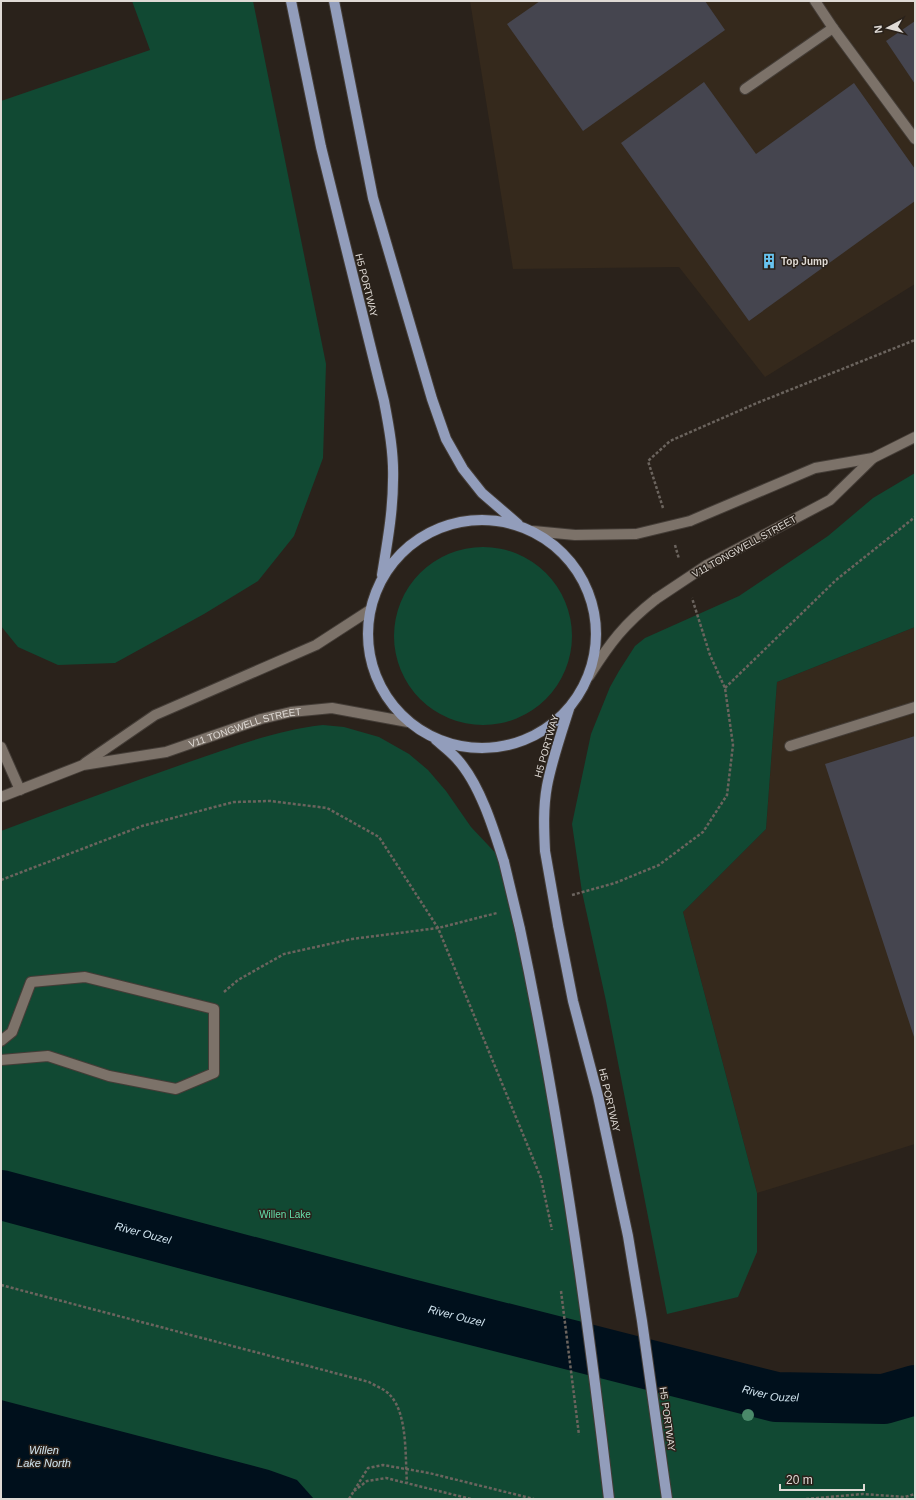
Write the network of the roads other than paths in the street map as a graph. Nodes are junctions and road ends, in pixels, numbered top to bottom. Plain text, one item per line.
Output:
1 (291, 1) edge
2 (334, 1) edge
3 (814, 1) edge
4 (833, 28) junction
5 (745, 89) dead end
6 (915, 139) edge
7 (915, 437) edge
8 (873, 458) junction
9 (521, 526) junction
10 (533, 531) junction
11 (382, 577) junction
12 (370, 610) junction
13 (589, 676) junction
14 (915, 706) edge
15 (569, 709) junction
16 (408, 722) junction
17 (435, 739) junction
18 (790, 746) dead end
19 (1, 747) edge
20 (83, 765) junction
21 (20, 790) junction
22 (1, 797) edge
23 (1, 1041) edge
24 (1, 1060) edge
25 (609, 1499) edge
26 (667, 1499) edge

1 - 11 main road, H5 PORTWAY
2 - 9 main road
3 - 4 street
4 - 5 street
4 - 6 street
7 - 8 street, V11 TONGWELL STREET
8 - 10 street, V11 TONGWELL STREET, bridge
8 - 13 street, V11 TONGWELL STREET, bridge
9 - 10 main road
9 - 11 main road
10 - 13 main road
11 - 12 main road
12 - 16 main road
12 - 20 street, V11 TONGWELL STREET
13 - 15 main road
14 - 18 street
15 - 17 main road
15 - 26 main road, H5 PORTWAY, bridge
16 - 17 main road
16 - 20 street, V11 TONGWELL STREET
17 - 25 main road, bridge
19 - 21 street
20 - 21 street, V11 TONGWELL STREET
21 - 22 street, V11 TONGWELL STREET
23 - 24 street

